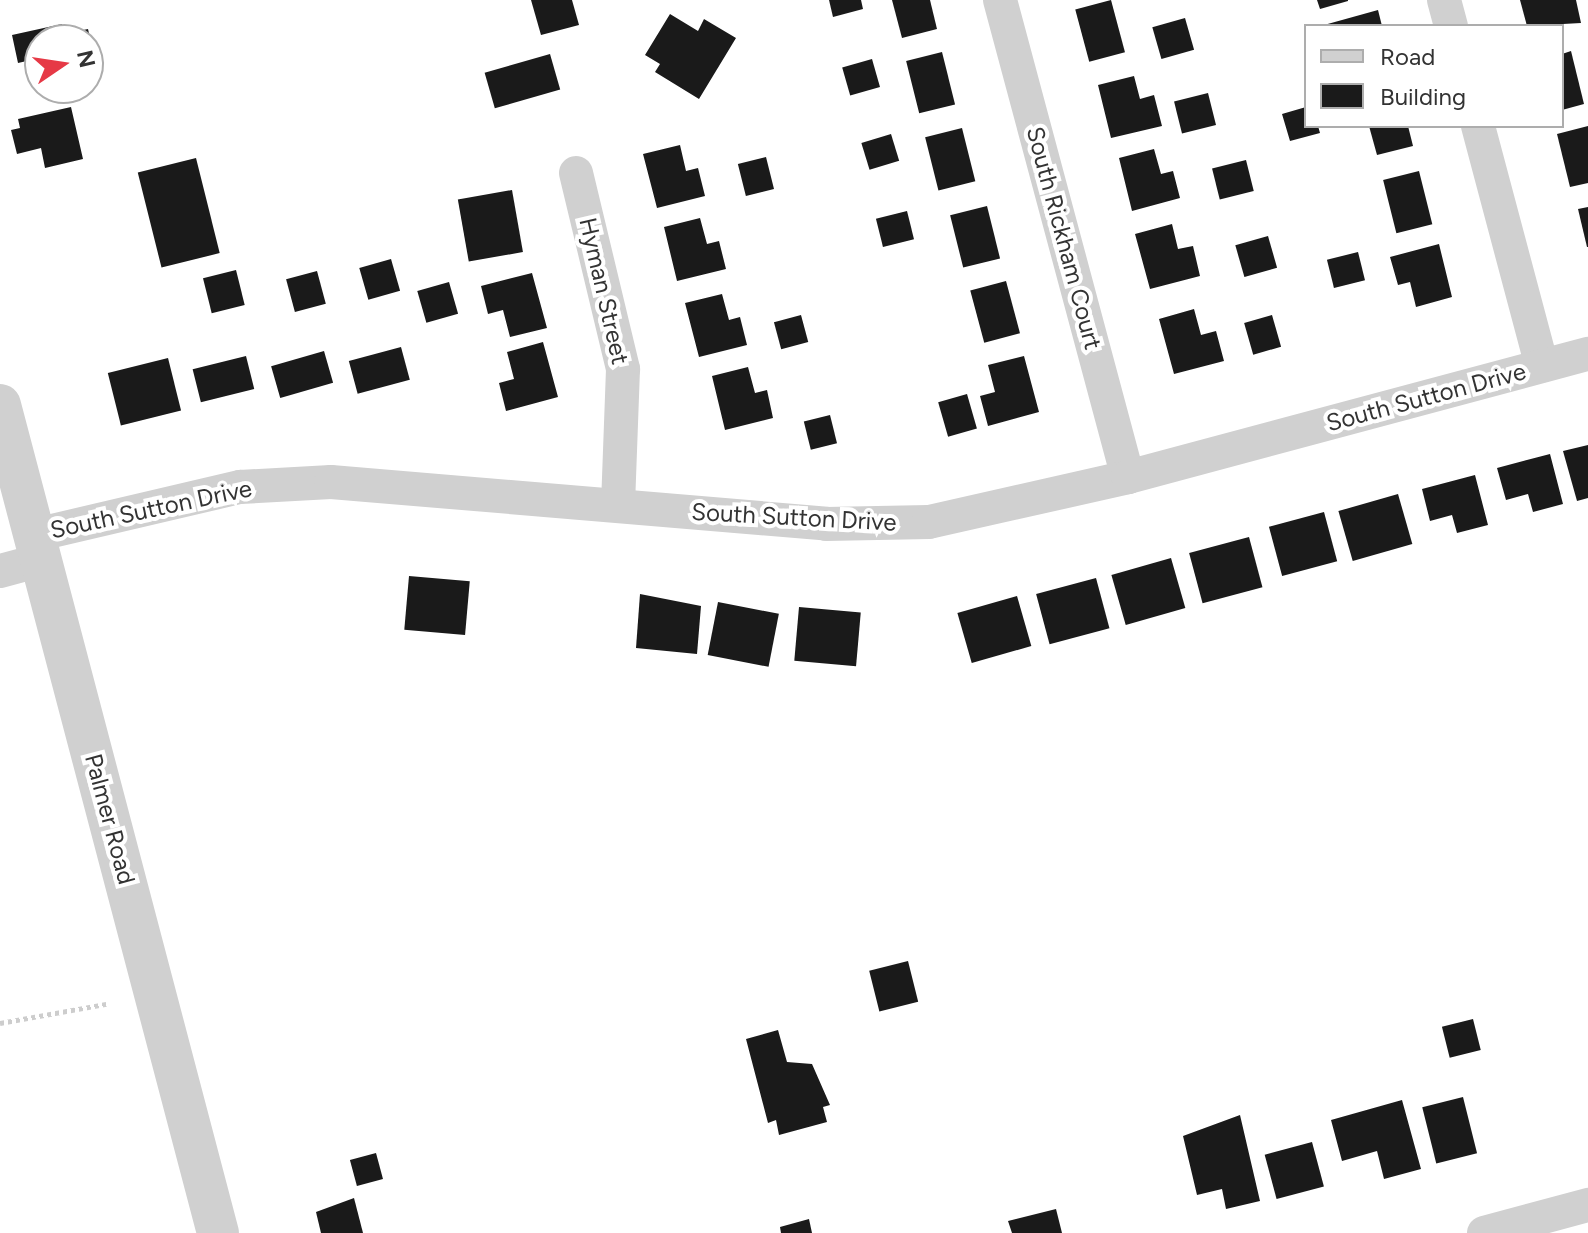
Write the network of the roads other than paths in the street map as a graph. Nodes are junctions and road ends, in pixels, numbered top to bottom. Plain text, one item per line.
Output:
1 (1000, 0) edge
2 (1444, 0) edge
3 (1450, 24) edge
4 (1479, 128) edge
5 (576, 173) dead end
6 (1588, 354) edge
7 (1542, 366) junction
8 (0, 405) edge
9 (1128, 477) junction
10 (618, 506) junction
11 (25, 529) edge
12 (0, 571) edge
13 (1588, 1205) edge
14 (218, 1233) edge
15 (1484, 1233) edge

1 - 9 street, South Rickham Court
2 - 3 street
4 - 7 street
5 - 10 street, Hyman Street
6 - 7 street, South Sutton Drive
7 - 9 street, South Sutton Drive
8 - 11 street, Palmer Road
9 - 10 street, South Sutton Drive
10 - 11 street, South Sutton Drive
11 - 12 street, South Sutton Drive
11 - 14 street, Palmer Road
13 - 15 street

